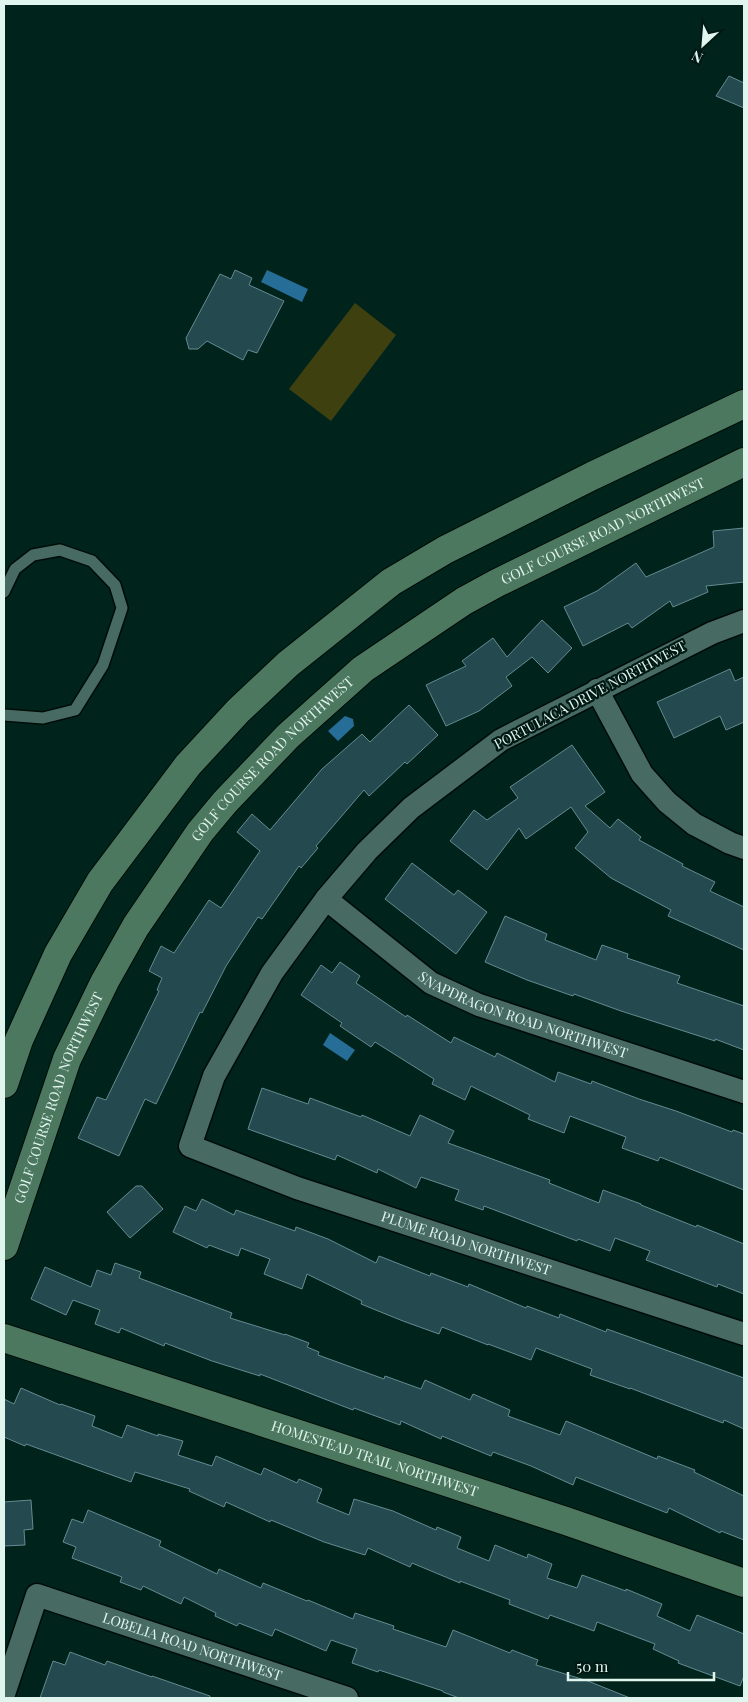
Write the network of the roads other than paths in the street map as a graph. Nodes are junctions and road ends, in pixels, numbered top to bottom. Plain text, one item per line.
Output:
1 (744, 404) edge
2 (744, 462) edge
3 (4, 592) edge
4 (744, 621) edge
5 (597, 690) junction
6 (4, 715) edge
7 (744, 848) edge
8 (326, 899) junction
9 (4, 1084) edge
10 (744, 1092) edge
11 (190, 1146) joint
12 (4, 1246) edge
13 (744, 1334) edge
14 (4, 1338) edge
15 (744, 1583) edge
16 (4, 1694) edge
17 (347, 1698) edge

1 - 9 main road
2 - 12 main road, GOLF COURSE ROAD NORTHWEST
3 - 6 lane
4 - 5 street, PORTULACA DRIVE NORTHWEST
5 - 7 street
5 - 8 street, PORTULACA DRIVE NORTHWEST
8 - 10 street, SNAPDRAGON ROAD NORTHWEST
8 - 11 street, PORTULACA DRIVE NORTHWEST
11 - 13 street, PLUME ROAD NORTHWEST
14 - 15 main road, HOMESTEAD TRAIL NORTHWEST
16 - 17 street, LOBELIA ROAD NORTHWEST

